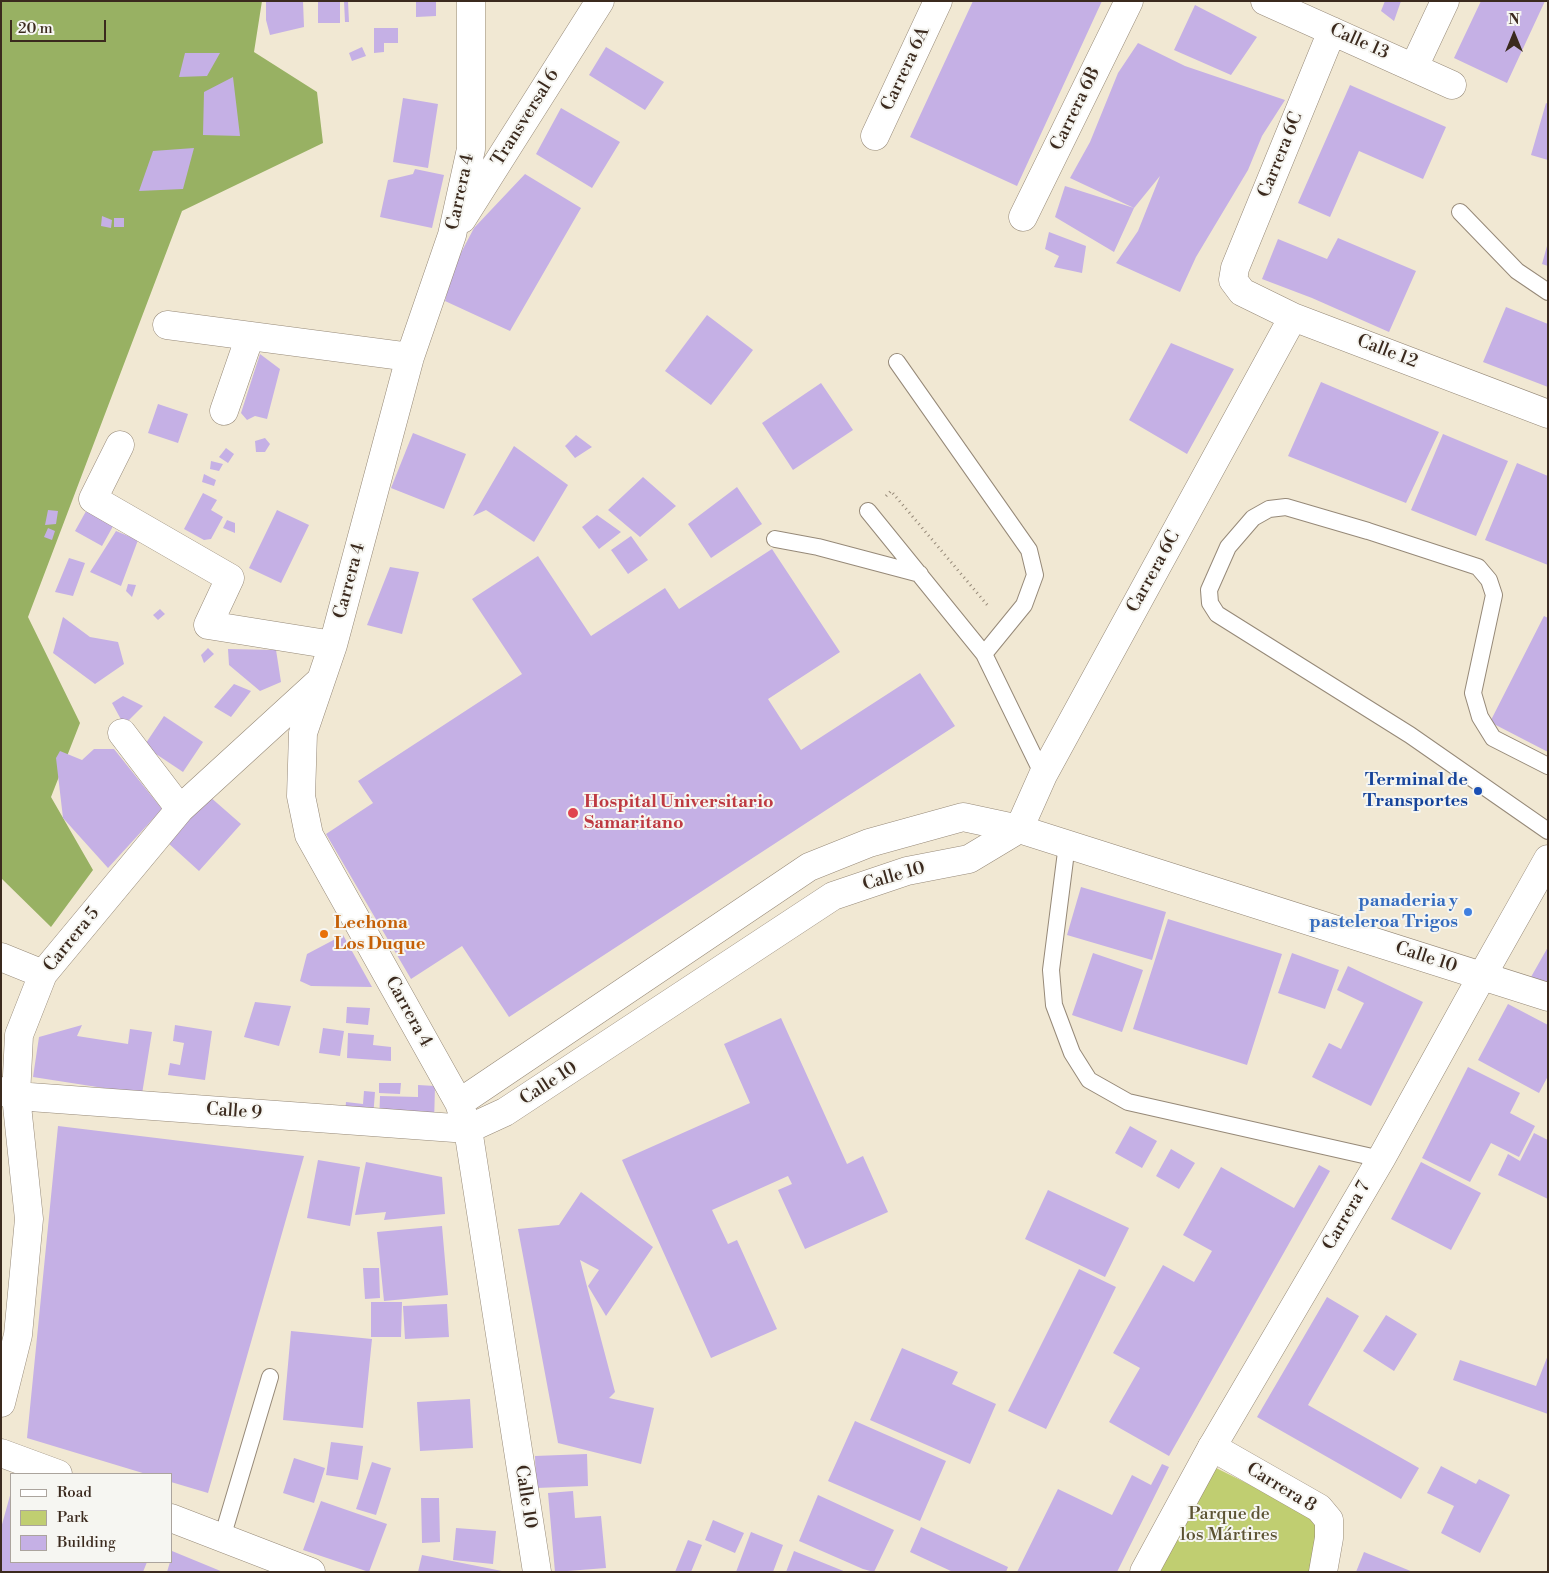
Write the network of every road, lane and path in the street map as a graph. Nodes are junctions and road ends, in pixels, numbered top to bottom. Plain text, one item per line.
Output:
1 (471, 1) edge
2 (600, 1) edge
3 (938, 1) edge
4 (1129, 1) edge
5 (1266, 1) edge
6 (1445, 1) edge
7 (1332, 31) junction
8 (1414, 67) junction
9 (1452, 85) dead end
10 (876, 136) dead end
11 (1460, 212) dead end
12 (1023, 217) dead end
13 (452, 235) junction
14 (1233, 280) joint
15 (1548, 292) edge
16 (1293, 316) junction
17 (167, 324) dead end
18 (250, 336) junction
19 (410, 358) junction
20 (897, 362) dead end
21 (224, 411) dead end
22 (1548, 414) edge
23 (120, 445) dead end
24 (868, 511) joint
25 (775, 539) dead end
26 (920, 574) junction
27 (1006, 627) junction
28 (333, 644) junction
29 (984, 654) junction
30 (321, 680) junction
31 (122, 733) dead end
32 (1548, 766) edge
33 (1043, 775) junction
34 (180, 809) junction
35 (1019, 829) junction
36 (1548, 830) edge
37 (1067, 844) junction
38 (1548, 859) edge
39 (1, 957) edge
40 (43, 974) junction
41 (1482, 976) junction
42 (1548, 997) edge
43 (8, 1094) edge
44 (459, 1103) junction
45 (468, 1129) junction
46 (1381, 1159) junction
47 (270, 1377) dead end
48 (1, 1403) edge
49 (1212, 1447) junction
50 (1, 1453) edge
51 (55, 1473) edge
52 (172, 1518) edge
53 (222, 1538) junction
54 (311, 1572) edge
55 (537, 1572) edge
56 (1144, 1572) edge
57 (1323, 1572) edge

1 - 13 street, Carrera 4
2 - 13 street, Transversal 6
3 - 10 street, Carrera 6A
4 - 12 street, Carrera 6B
5 - 7 street, Calle 13
6 - 8 street
7 - 8 street, Calle 13
7 - 14 street, Carrera 6C
8 - 9 street, Calle 13
11 - 15 lane
13 - 19 street, Carrera 4
14 - 16 street, Calle 12
16 - 22 street, Calle 12
16 - 33 street, Carrera 6C
17 - 18 street
18 - 19 street
18 - 21 street
19 - 28 street, Carrera 4
20 - 27 lane
23 - 28 street
24 - 26 lane
24 - 27 path
25 - 26 lane
26 - 29 lane
27 - 29 lane
28 - 30 street, Carrera 4
29 - 33 lane
30 - 34 street, Carrera 5
30 - 44 street, Carrera 4
31 - 34 street
32 - 36 lane
33 - 35 street, Carrera 6C
34 - 40 street, Carrera 5
35 - 37 street, Calle 10
35 - 44 street, Calle 10
35 - 45 street, Calle 10
37 - 41 street, Calle 10
37 - 46 lane
38 - 41 street, Carrera 7
39 - 40 street
40 - 43 street, Carrera 5
41 - 42 street, Calle 10
41 - 46 street, Carrera 7
43 - 45 street, Calle 9
43 - 48 street, Carrera 5
44 - 45 street, Carrera 4
45 - 55 street, Calle 10
46 - 49 street, Carrera 7
47 - 53 lane
49 - 56 street, Carrera 7
49 - 57 street, Carrera 8
50 - 51 street
52 - 53 street
53 - 54 street

